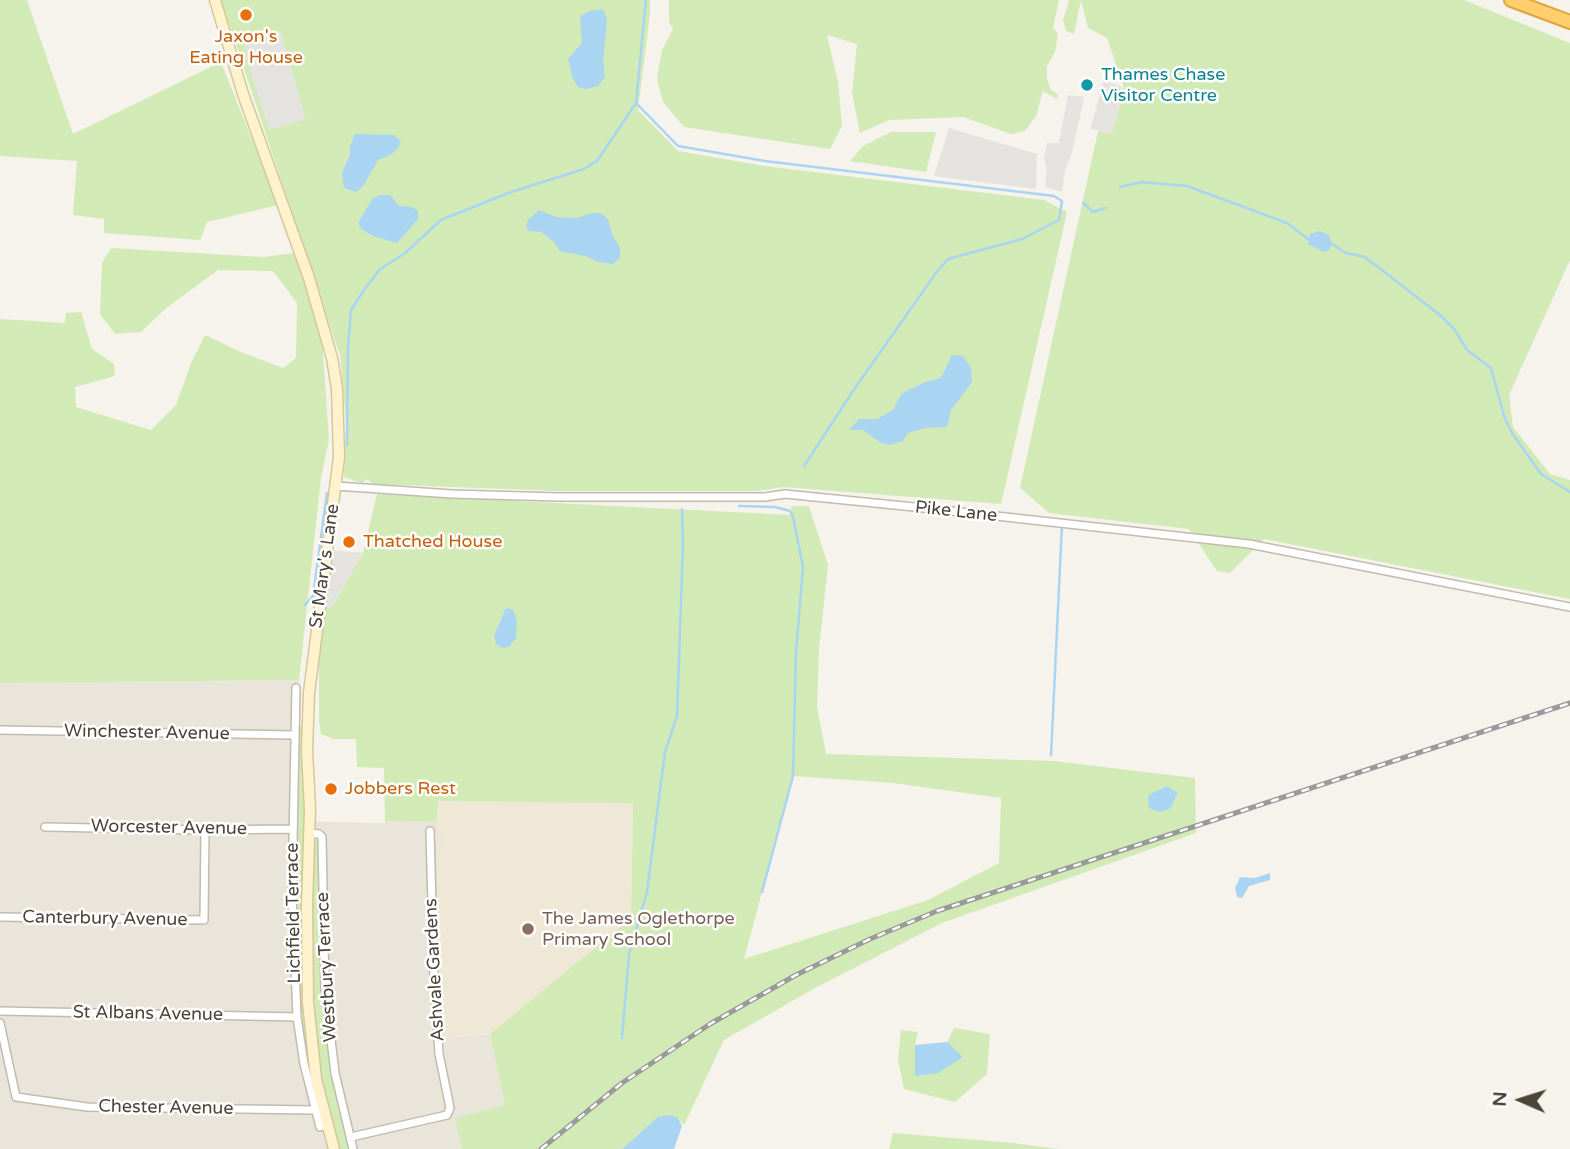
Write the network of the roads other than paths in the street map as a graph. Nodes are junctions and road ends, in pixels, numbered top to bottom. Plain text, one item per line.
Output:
1 (215, 0) edge
2 (1511, 0) edge
3 (1570, 22) edge
4 (336, 486) junction
5 (1570, 607) edge
6 (296, 688) dead end
7 (294, 722) junction
8 (308, 722) junction
9 (0, 730) edge
10 (294, 735) junction
11 (46, 827) dead end
12 (293, 829) junction
13 (205, 830) junction
14 (430, 831) dead end
15 (310, 833) junction
16 (0, 917) edge
17 (0, 1011) edge
18 (297, 1017) junction
19 (0, 1023) edge
20 (316, 1110) junction
21 (327, 1125) junction
22 (351, 1137) junction
23 (334, 1149) edge
24 (353, 1149) edge

1 - 4 main road, St Mary's Lane
2 - 3 highway
4 - 5 street, Pike Lane
4 - 8 main road, St Mary's Lane
6 - 7 street, Lichfield Terrace
7 - 8 street
7 - 10 street, Lichfield Terrace
8 - 15 main road, St Mary's Lane
9 - 10 street, Winchester Avenue
10 - 12 street, Lichfield Terrace
11 - 13 street, Worcester Avenue
12 - 13 street, Worcester Avenue
12 - 18 street, Lichfield Terrace
13 - 16 street, Canterbury Avenue
14 - 22 street, Ashvale Gardens
15 - 21 main road, St Mary's Lane
15 - 22 street, Westbury Terrace
17 - 18 street, St Albans Avenue
18 - 20 street, Lichfield Terrace
19 - 20 street, Chester Avenue
20 - 21 street, Lichfield Terrace
21 - 23 main road, St Mary's Lane
22 - 24 street, Westbury Terrace

